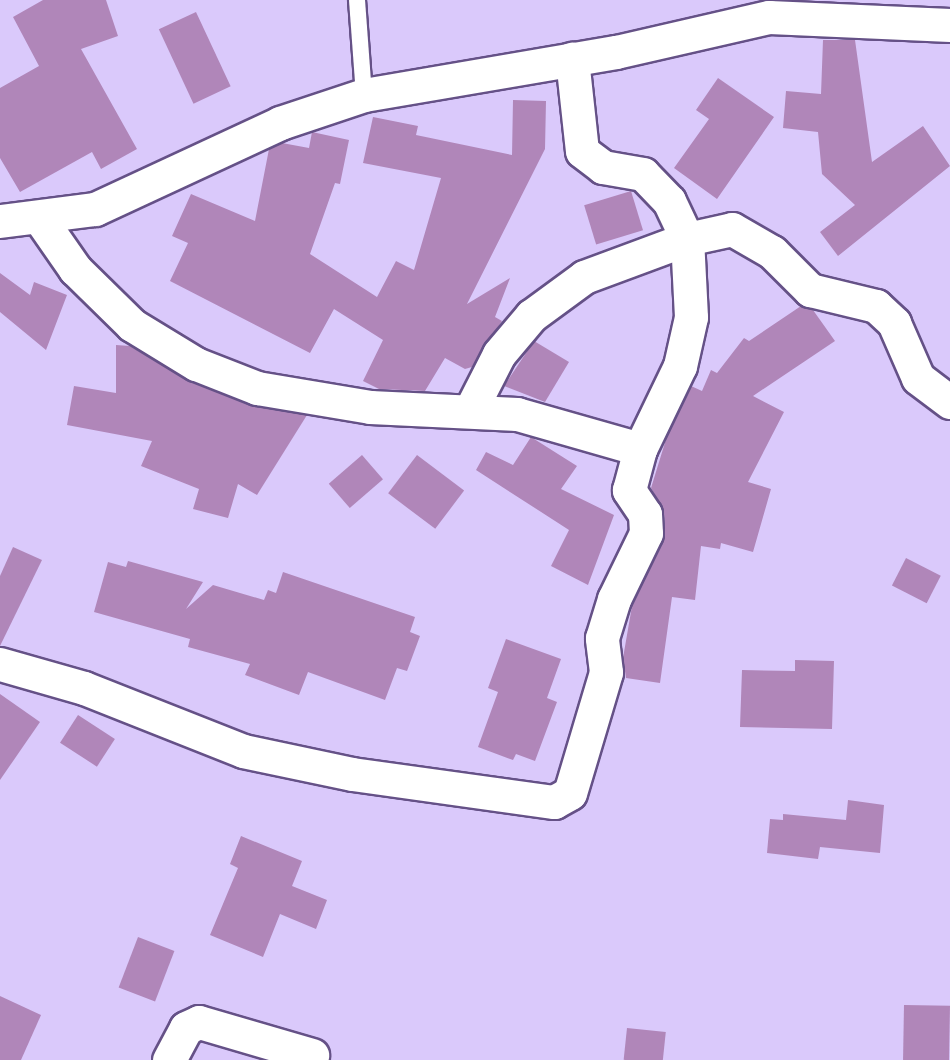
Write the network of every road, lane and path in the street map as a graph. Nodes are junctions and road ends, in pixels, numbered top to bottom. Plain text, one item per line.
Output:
1 (357, 0) edge
2 (907, 12) edge
3 (950, 25) edge
4 (572, 59) junction
5 (364, 95) junction
6 (41, 220) junction
7 (0, 221) edge
8 (687, 239) junction
9 (950, 402) edge
10 (470, 411) junction
11 (640, 449) junction
12 (0, 664) edge
13 (312, 1055) dead end
14 (169, 1060) edge

1 - 5 lane
2 - 3 street
2 - 4 street
4 - 5 street
4 - 8 street
5 - 6 street
6 - 7 street
6 - 10 street
8 - 9 street
8 - 10 street
8 - 11 street
10 - 11 street
11 - 12 street
13 - 14 street

